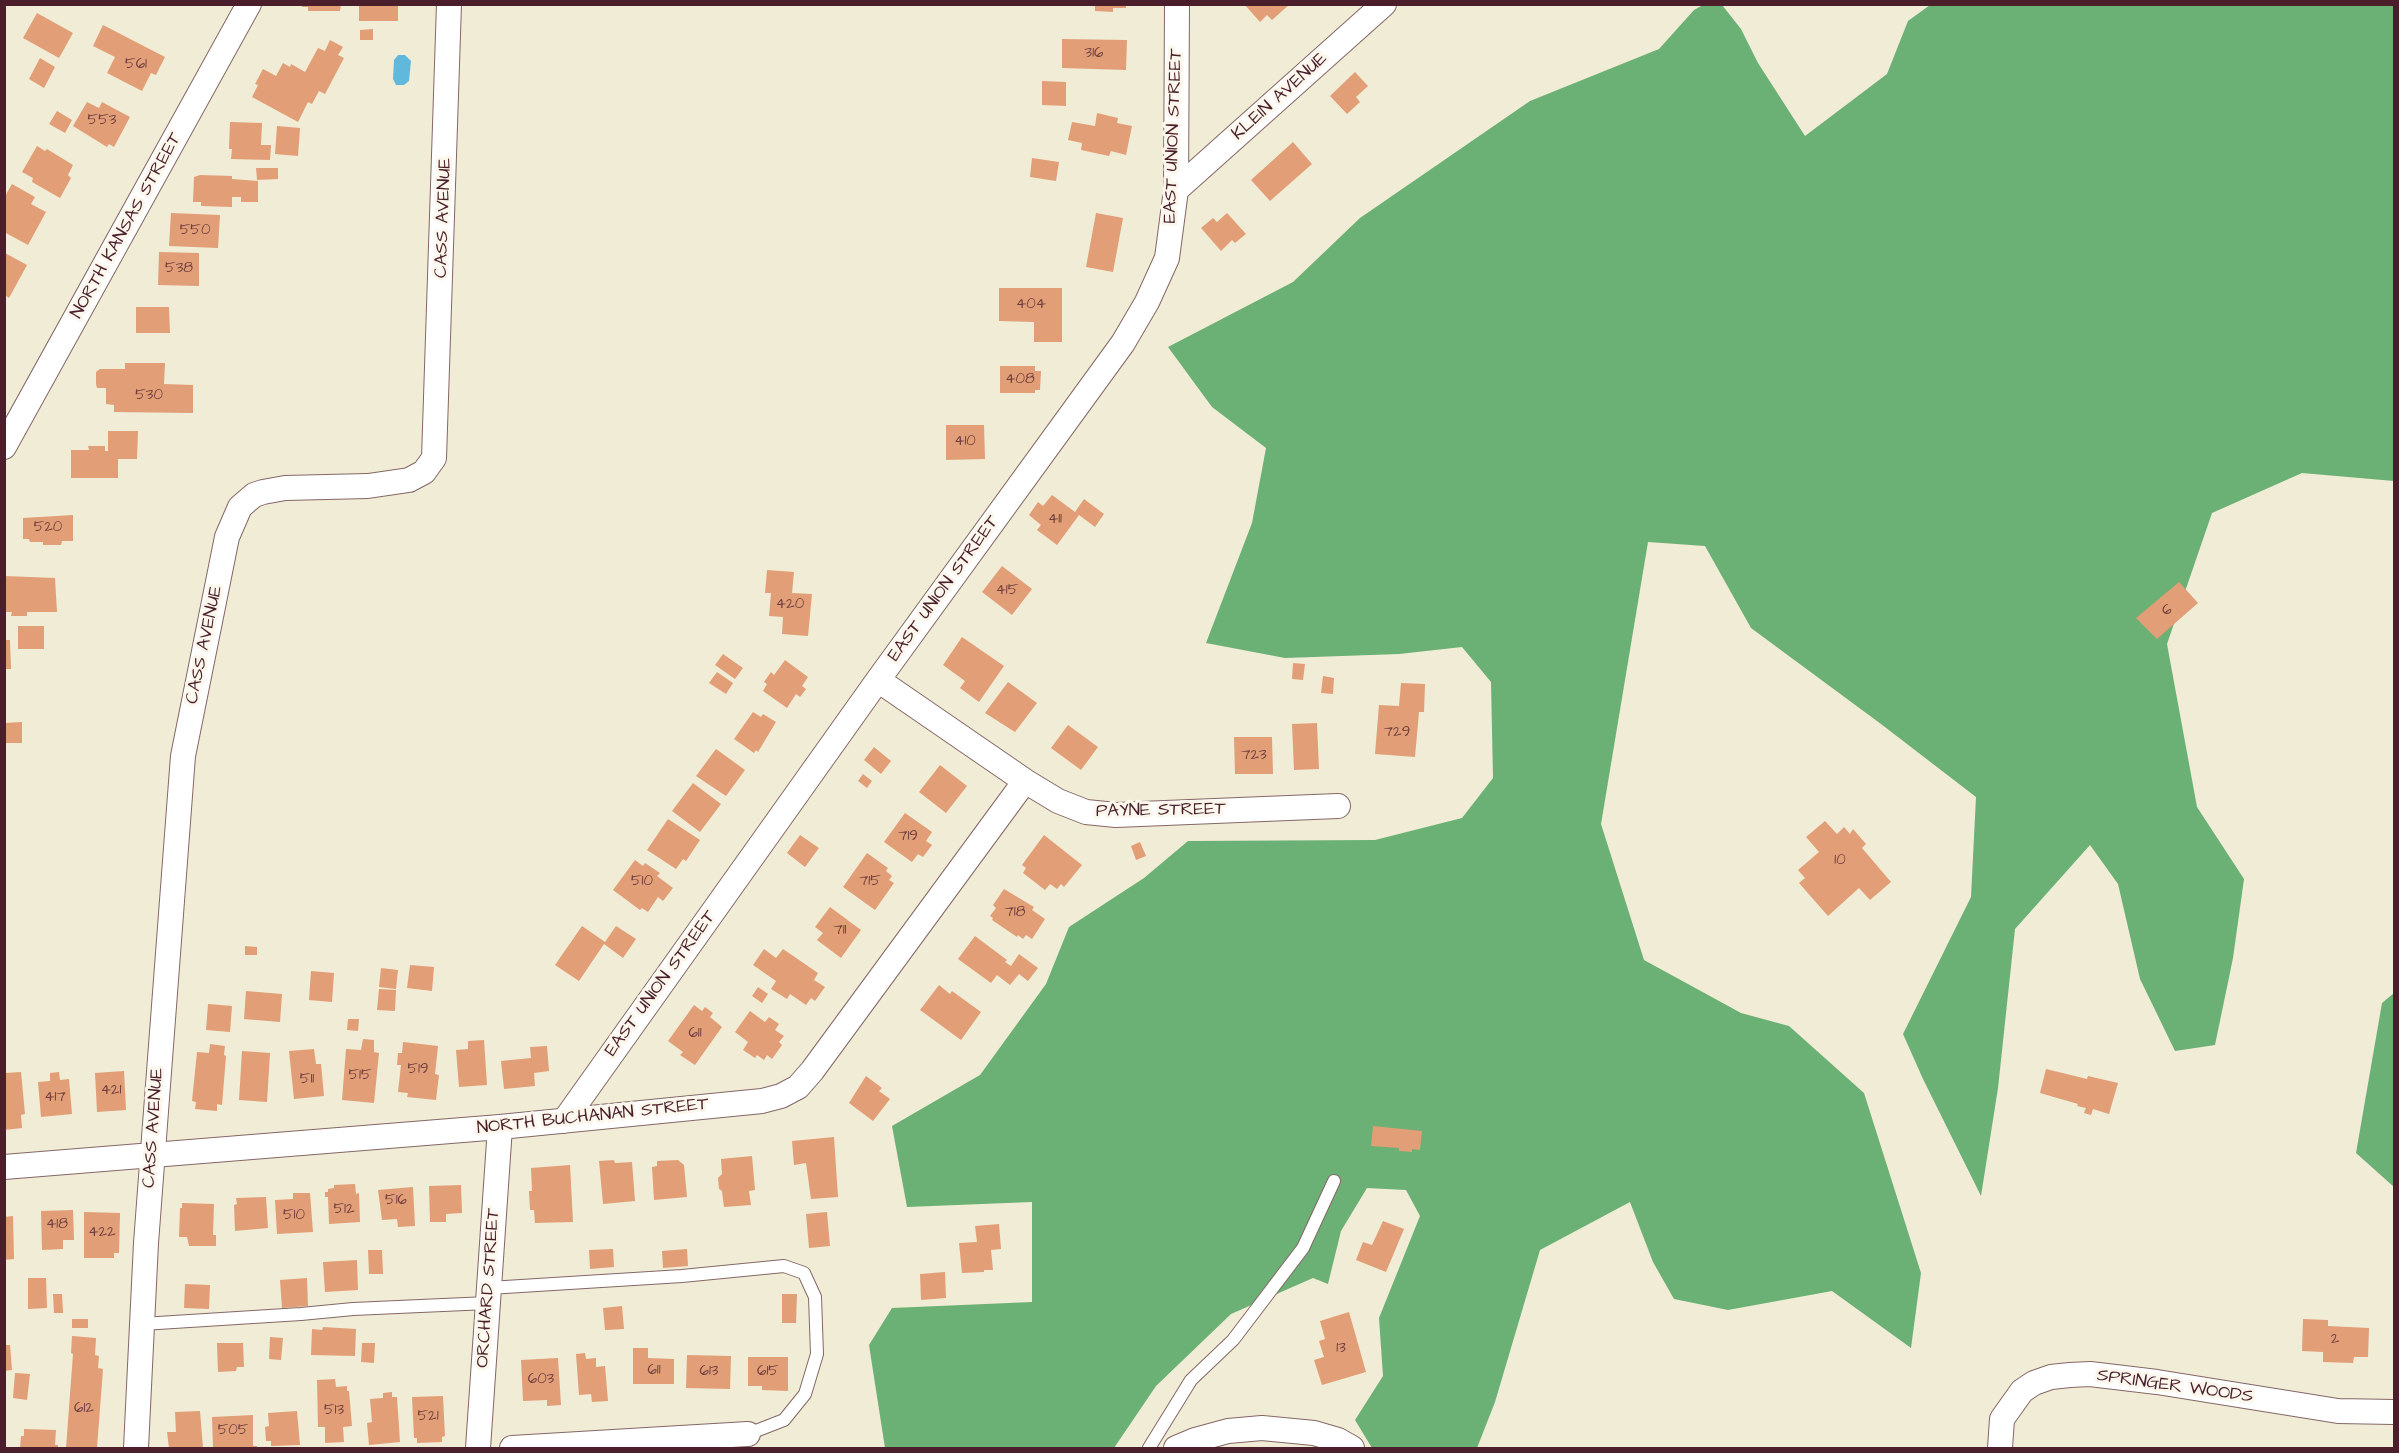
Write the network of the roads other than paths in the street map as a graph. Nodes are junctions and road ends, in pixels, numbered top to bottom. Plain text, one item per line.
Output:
1 (249, 4) edge
2 (449, 4) edge
3 (1177, 4) edge
4 (1384, 4) edge
5 (1176, 190) junction
6 (4, 447) edge
7 (878, 681) junction
8 (1025, 781) junction
9 (1338, 807) dead end
10 (564, 1121) junction
11 (500, 1127) junction
12 (152, 1155) junction
13 (4, 1167) edge
14 (1334, 1181) dead end
15 (489, 1296) junction
16 (142, 1324) junction
17 (2394, 1412) edge
18 (748, 1434) joint
19 (136, 1449) edge
20 (478, 1449) edge
21 (512, 1449) edge
22 (1149, 1449) edge
23 (1176, 1449) edge
24 (1352, 1449) edge
25 (2000, 1449) edge

1 - 6 street, NORTH KANSAS STREET
2 - 12 street, CASS AVENUE
3 - 5 street, EAST UNION STREET
4 - 5 street, KLEIN AVENUE
5 - 7 street, EAST UNION STREET
7 - 8 street, PAYNE STREET
7 - 10 street, EAST UNION STREET
8 - 9 street, PAYNE STREET
8 - 10 street, NORTH BUCHANAN STREET
10 - 11 street, NORTH BUCHANAN STREET
11 - 12 street, NORTH BUCHANAN STREET
11 - 15 street, ORCHARD STREET
12 - 13 street, NORTH BUCHANAN STREET
12 - 16 street, CASS AVENUE
14 - 22 lane
15 - 16 lane
15 - 18 lane
15 - 20 street, ORCHARD STREET
16 - 19 street, CASS AVENUE
17 - 25 street, SPRINGER WOODS
18 - 21 street
23 - 24 street

